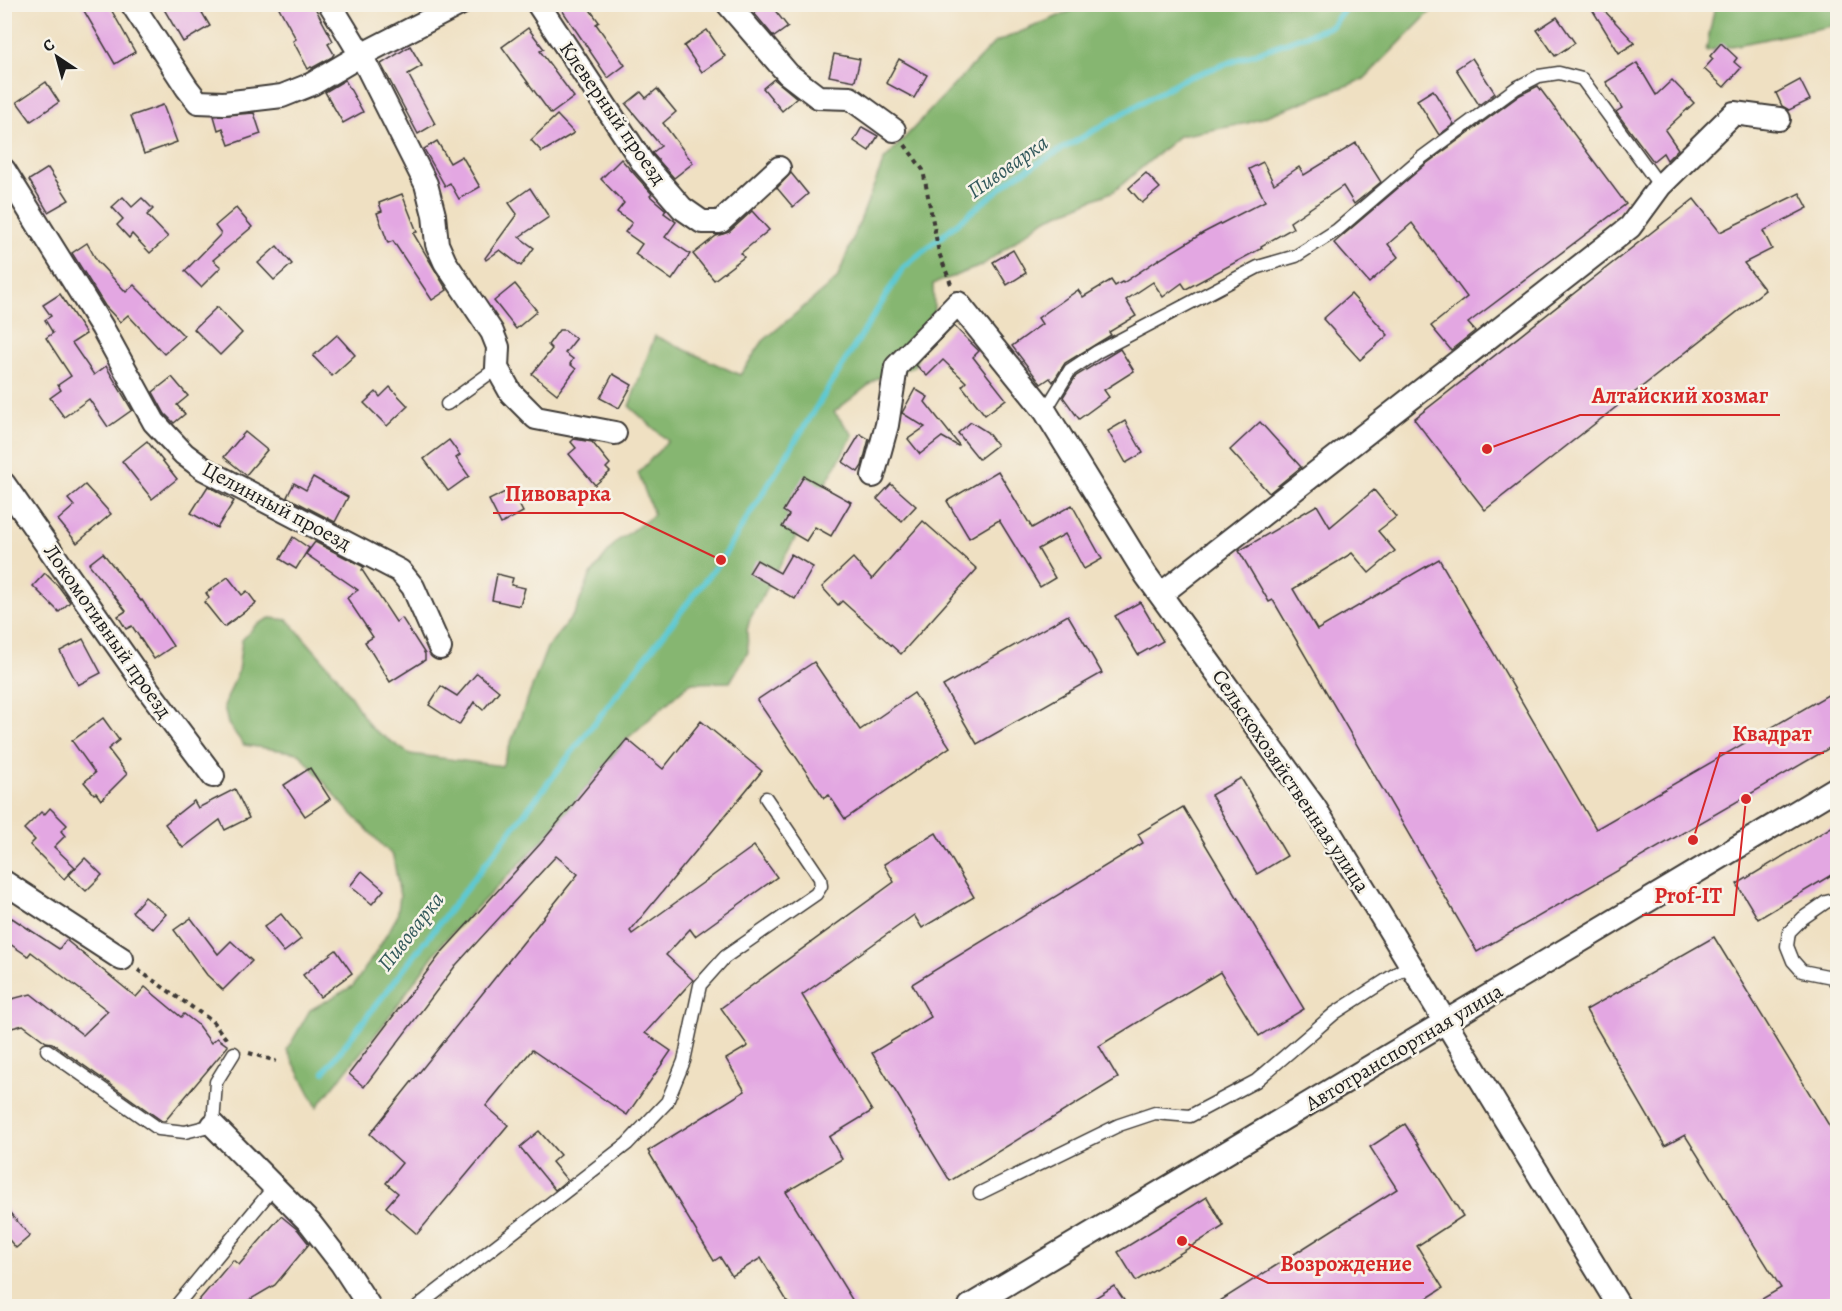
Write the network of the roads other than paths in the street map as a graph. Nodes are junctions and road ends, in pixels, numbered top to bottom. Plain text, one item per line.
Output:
1 (132, 4) edge
2 (330, 4) edge
3 (460, 4) edge
4 (538, 4) edge
5 (728, 4) edge
6 (361, 55) junction
7 (1779, 119) dead end
8 (894, 130) road end
9 (779, 168) dead end
10 (4, 170) edge
11 (1660, 186) junction
12 (497, 368) junction
13 (447, 404) dead end
14 (1045, 411) junction
15 (615, 434) dead end
16 (873, 476) dead end
17 (4, 484) edge
18 (1161, 594) junction
19 (440, 648) dead end
20 (213, 776) dead end
21 (1838, 787) edge
22 (766, 798) dead end
23 (4, 882) edge
24 (1838, 899) edge
25 (123, 959) road end
26 (1411, 964) junction
27 (1838, 985) edge
28 (1446, 1022) junction
29 (47, 1050) dead end
30 (234, 1053) road end
31 (213, 1125) junction
32 (274, 1187) junction
33 (980, 1193) dead end
34 (176, 1306) edge
35 (369, 1306) edge
36 (418, 1306) edge
37 (970, 1306) edge
38 (1619, 1306) edge

1 - 6 street
2 - 6 street
3 - 6 street
4 - 9 street, Клеверный проезд
5 - 8 street
6 - 12 street
7 - 11 street
10 - 19 street, Целинный проезд
11 - 14 lane
11 - 18 street
12 - 13 lane
12 - 15 street
14 - 16 street, Сельскохозяйственная улица
14 - 18 street, Сельскохозяйственная улица
17 - 20 street, Локомотивный проезд
18 - 26 street, Сельскохозяйственная улица
21 - 28 street, Автотранспортная улица
22 - 36 lane
23 - 25 street
24 - 27 lane
26 - 28 street, Сельскохозяйственная улица
26 - 33 lane
28 - 37 street, Автотранспортная улица
28 - 38 street, Сельскохозяйственная улица
29 - 31 lane
30 - 31 lane
31 - 32 street
32 - 34 lane
32 - 35 street

